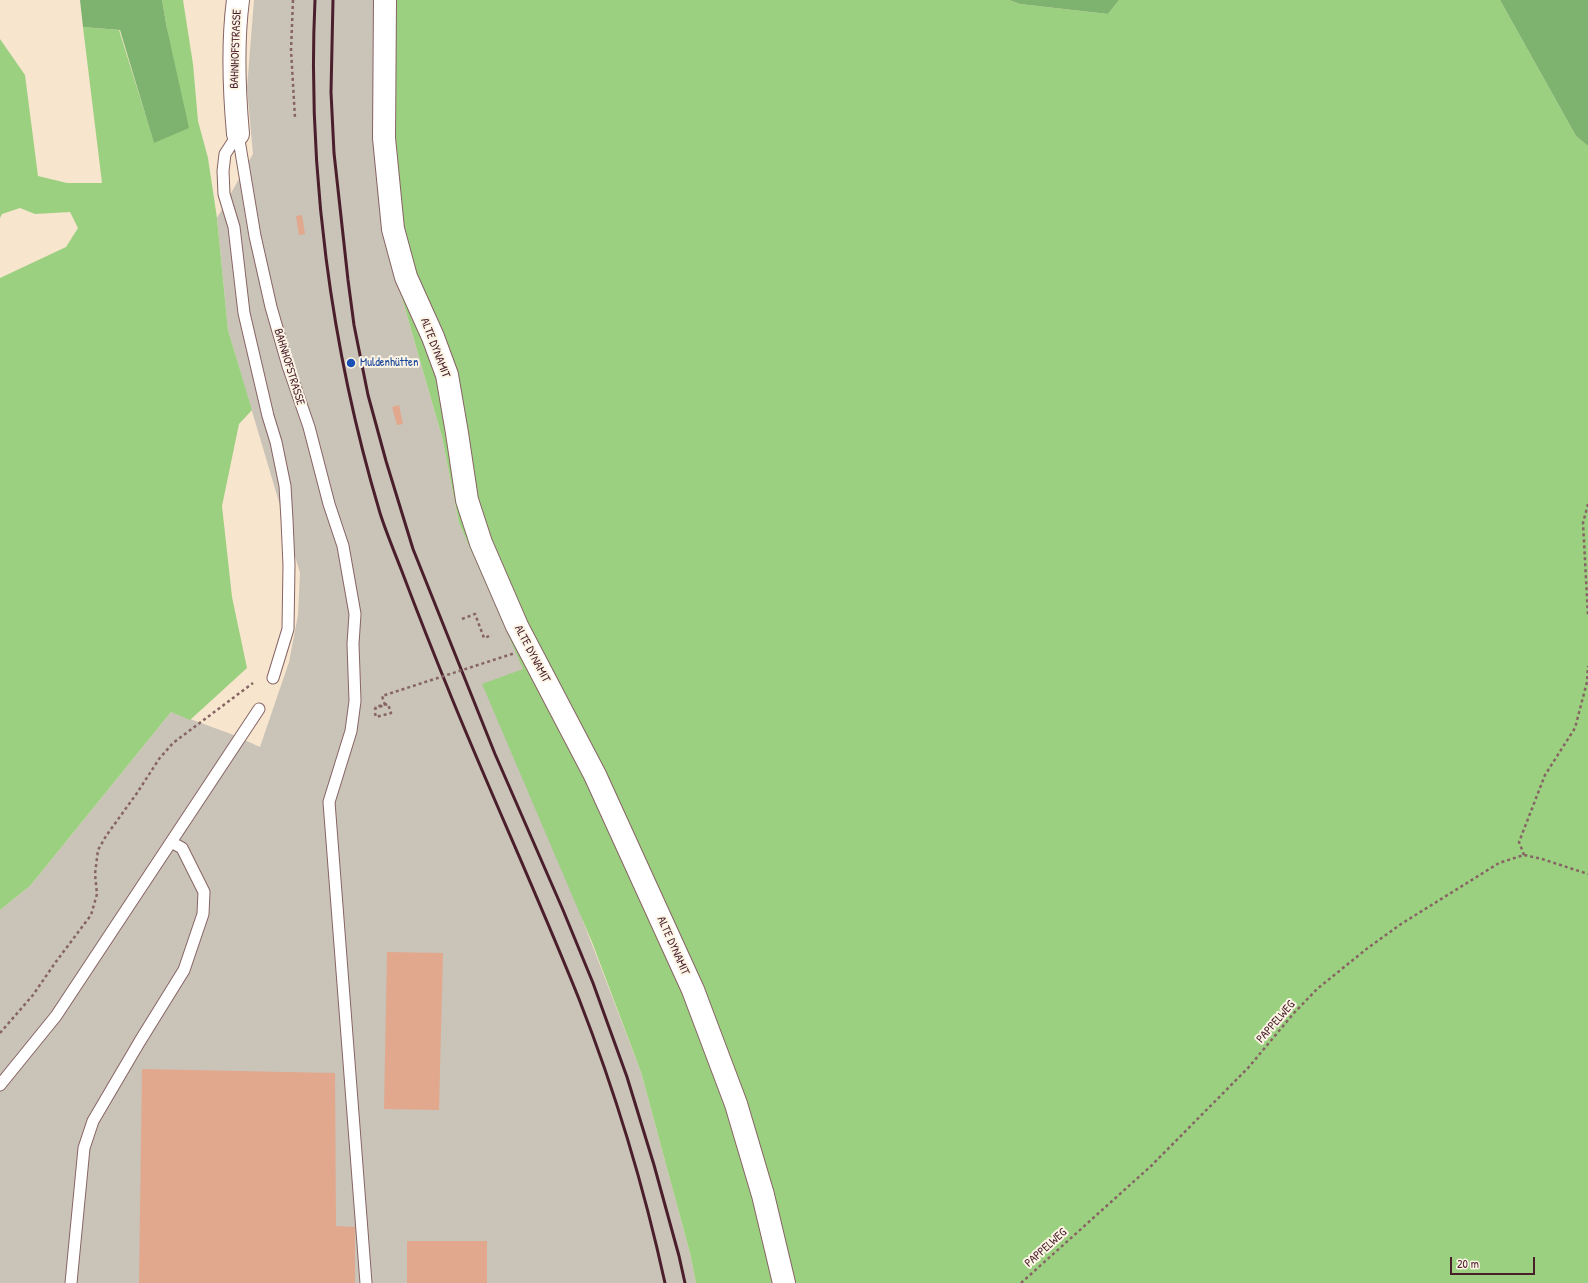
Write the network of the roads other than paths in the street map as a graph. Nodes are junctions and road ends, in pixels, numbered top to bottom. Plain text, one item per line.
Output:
1 (238, 0) edge
2 (385, 0) edge
3 (238, 134) junction
4 (273, 678) road end
5 (259, 709) dead end
6 (171, 842) junction
7 (0, 1085) edge
8 (71, 1283) edge
9 (366, 1283) edge
10 (784, 1283) edge

1 - 3 street, BAHNHOFSTRASSE
2 - 10 street, ALTE DYNAMIT
3 - 4 lane
3 - 9 lane, BAHNHOFSTRASSE
5 - 6 lane
6 - 7 lane
6 - 8 lane

